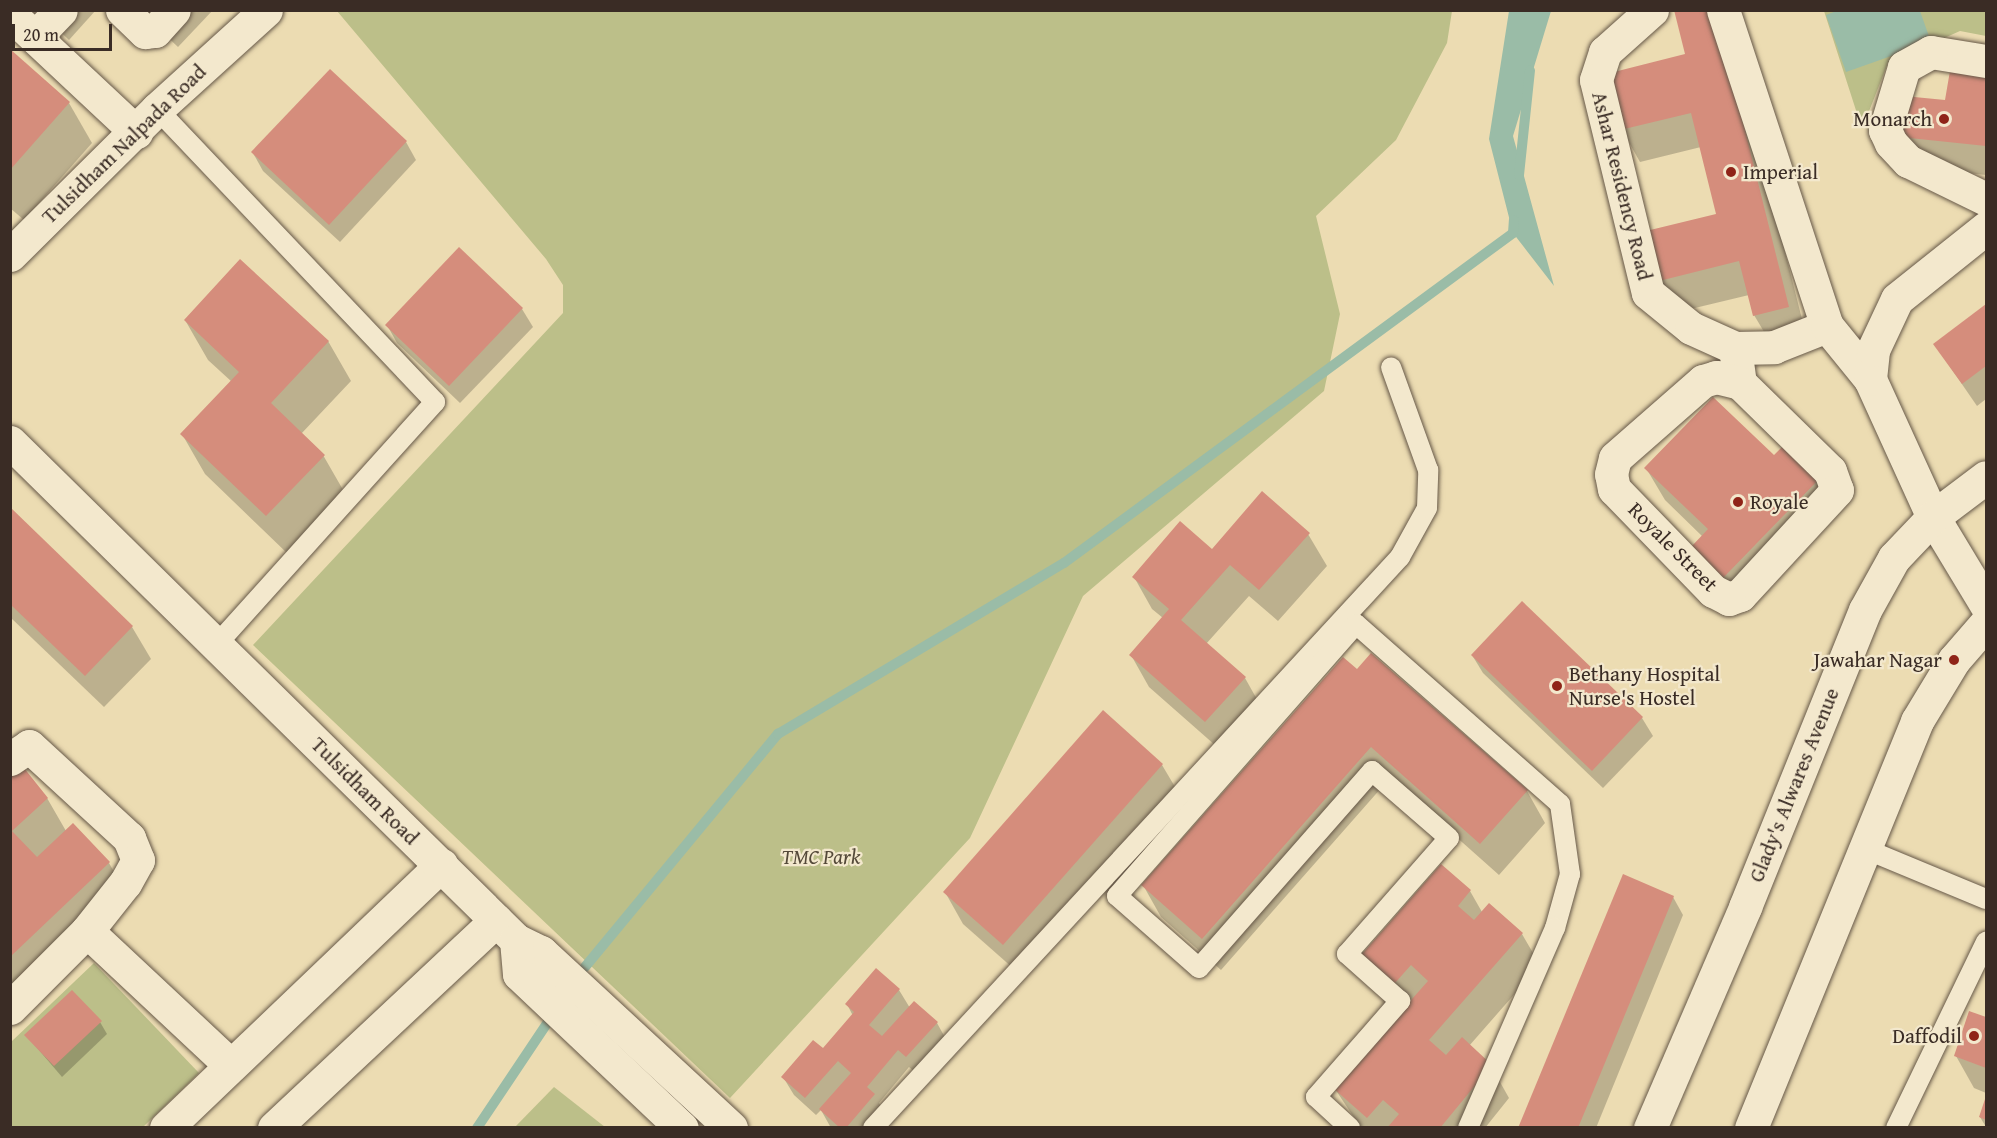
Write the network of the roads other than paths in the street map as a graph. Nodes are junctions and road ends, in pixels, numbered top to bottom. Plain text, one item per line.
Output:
1 (62, 10) edge
2 (122, 10) edge
3 (174, 10) edge
4 (266, 10) edge
5 (1652, 10) edge
6 (1723, 10) edge
7 (10, 14) edge
8 (35, 37) junction
9 (1986, 61) edge
10 (146, 121) junction
11 (1986, 199) edge
12 (1986, 228) edge
13 (10, 255) edge
14 (1827, 327) junction
15 (1735, 348) junction
16 (1391, 367) dead end
17 (1870, 379) junction
18 (1740, 383) junction
19 (10, 442) edge
20 (1986, 477) edge
21 (1933, 517) junction
22 (1986, 605) edge
23 (1986, 623) edge
24 (216, 645) junction
25 (10, 759) edge
26 (1863, 848) junction
27 (441, 866) junction
28 (1100, 881) junction
29 (1117, 896) junction
30 (1986, 899) edge
31 (506, 930) junction
32 (87, 931) junction
33 (1986, 942) edge
34 (10, 1008) edge
35 (230, 1065) junction
36 (166, 1128) edge
37 (274, 1128) edge
38 (682, 1128) edge
39 (731, 1128) edge
40 (873, 1128) edge
41 (1350, 1128) edge
42 (1468, 1128) edge
43 (1650, 1128) edge
44 (1751, 1128) edge
45 (1896, 1128) edge

1 - 8 street
2 - 3 street
4 - 10 street, Tulsidham Nalpada Road
5 - 15 street, Ashar Residency Road
6 - 14 street
7 - 8 street
8 - 10 street
9 - 11 street
10 - 13 street, Tulsidham Nalpada Road
10 - 24 lane
12 - 17 street
14 - 15 street, Ashar Residency Road
14 - 17 street
15 - 18 street
16 - 28 lane
17 - 21 street
18 - 18 street, Royale Street
19 - 24 street, Tulsidham Road
20 - 21 street, Glady's Alwares Avenue
21 - 22 street
21 - 43 street, Glady's Alwares Avenue
23 - 26 street
24 - 27 street, Tulsidham Road
25 - 32 street
26 - 30 lane
26 - 44 street
27 - 31 street, Tulsidham Road
27 - 35 street
28 - 29 lane
28 - 40 lane
29 - 41 lane
29 - 42 lane
31 - 37 street
31 - 38 street
31 - 39 street, Tulsidham Road
32 - 34 street
32 - 35 street
33 - 45 lane
35 - 36 street

